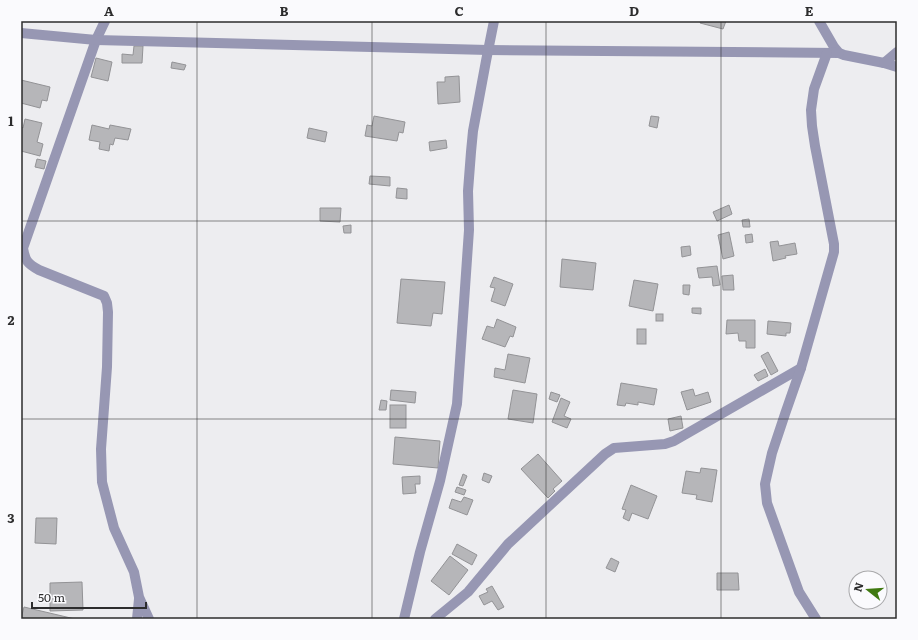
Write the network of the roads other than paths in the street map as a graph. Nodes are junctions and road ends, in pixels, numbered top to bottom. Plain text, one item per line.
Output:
1 (105, 21) edge
2 (494, 21) edge
3 (819, 21) edge
4 (21, 33) edge
5 (96, 40) junction
6 (488, 50) junction
7 (827, 52) junction
8 (839, 52) junction
9 (897, 52) edge
10 (884, 62) junction
11 (897, 67) edge
12 (22, 249) edge
13 (801, 368) junction
14 (139, 597) junction
15 (137, 619) edge
16 (149, 619) edge
17 (404, 619) edge
18 (435, 619) edge
19 (816, 619) edge

1 - 5 street
2 - 6 street
3 - 8 street
4 - 5 street
5 - 6 street
5 - 12 street
6 - 7 street
6 - 17 street
7 - 8 street
7 - 13 street
8 - 10 street
9 - 10 street
10 - 11 street
12 - 14 street
13 - 18 street
13 - 19 street
14 - 15 street
14 - 16 street

